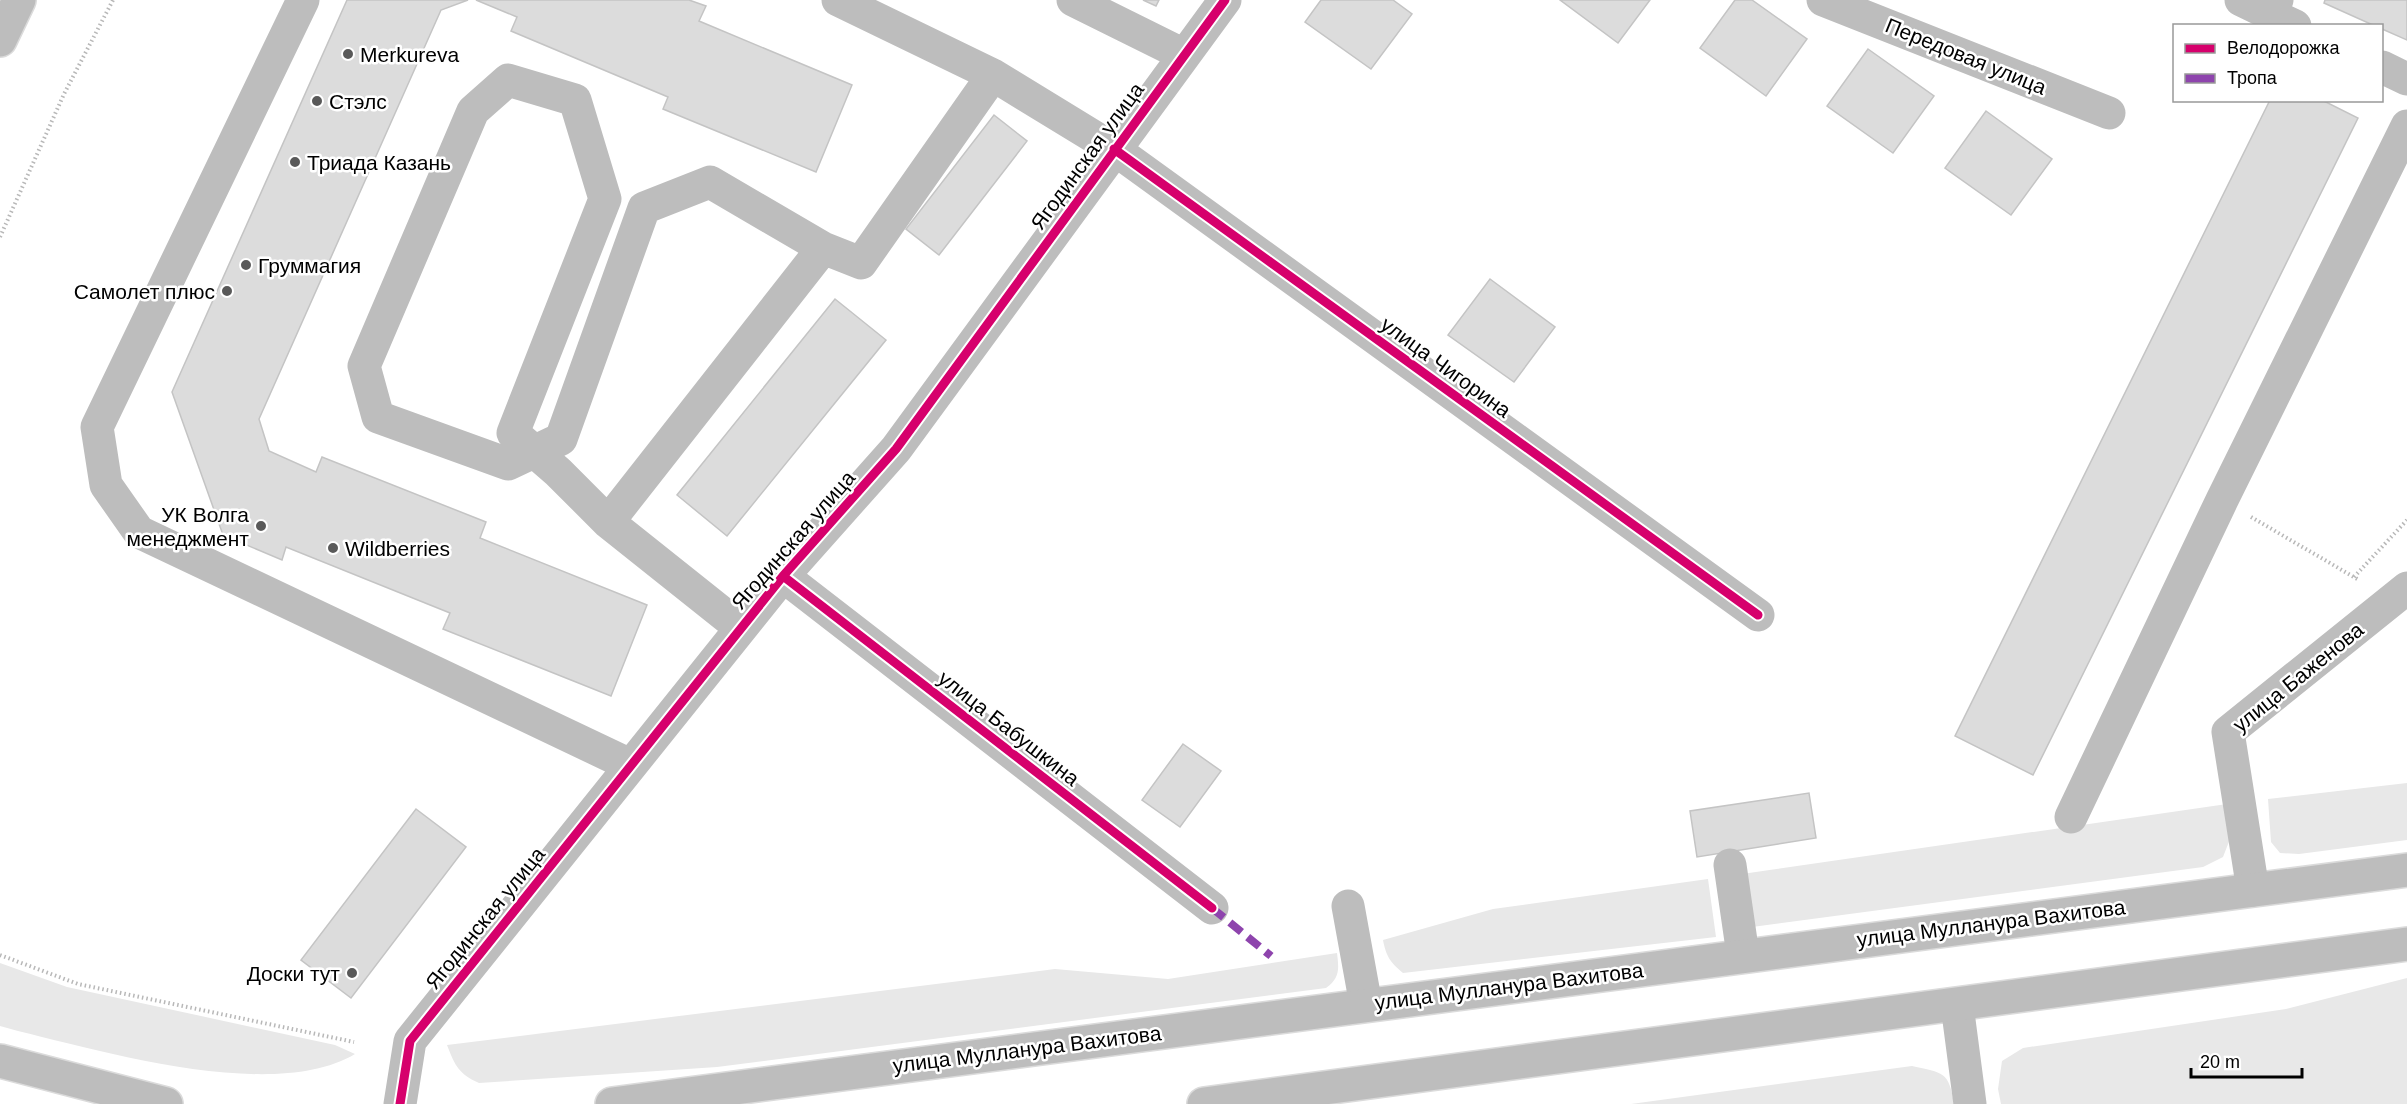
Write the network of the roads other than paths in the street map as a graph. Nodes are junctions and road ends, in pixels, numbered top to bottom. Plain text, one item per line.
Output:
1 (19, 0) edge
2 (303, 0) edge
3 (838, 0) edge
4 (1073, 0) edge
5 (1225, 0) edge
6 (1823, 0) edge
7 (2241, 0) edge
8 (2281, 13) edge
9 (0, 40) edge
10 (1184, 55) junction
11 (2383, 67) edge
12 (993, 75) junction
13 (2407, 79) edge
14 (2109, 113) dead end
15 (2407, 126) edge
16 (1114, 149) junction
17 (823, 249) junction
18 (608, 522) junction
19 (783, 576) junction
20 (2400, 594) edge
21 (1758, 615) dead end
22 (741, 628) junction
23 (630, 765) junction
24 (2071, 817) dead end
25 (1730, 865) dead end
26 (2407, 870) edge
27 (2253, 890) junction
28 (1348, 906) dead end
29 (1212, 908) dead end
30 (2407, 944) edge
31 (1743, 955) junction
32 (1366, 1005) junction
33 (1957, 1005) junction
34 (0, 1061) edge
35 (166, 1104) edge
36 (400, 1104) edge
37 (612, 1104) edge
38 (1204, 1104) edge
39 (1970, 1104) edge

1 - 9 street
2 - 23 street
3 - 12 street, улица Чигорина
4 - 10 street
5 - 10 street, Ягодинская улица
6 - 14 street, Передовая улица
7 - 8 street
10 - 16 street, Ягодинская улица
11 - 13 street
12 - 16 street, улица Чигорина
12 - 17 street
15 - 24 street
16 - 19 street, Ягодинская улица
16 - 21 street, улица Чигорина
17 - 18 street
17 - 18 street
18 - 22 street
19 - 22 street, Ягодинская улица
19 - 29 street, улица Бабушкина
20 - 27 street, улица Баженова
22 - 23 street, Ягодинская улица
23 - 36 street, Ягодинская улица
25 - 31 street
26 - 27 street, улица Мулланура Вахитова
27 - 31 street, улица Мулланура Вахитова
28 - 32 street
30 - 33 street
31 - 32 street, улица Мулланура Вахитова
32 - 37 street, улица Мулланура Вахитова
33 - 38 street
33 - 39 street
34 - 35 street

